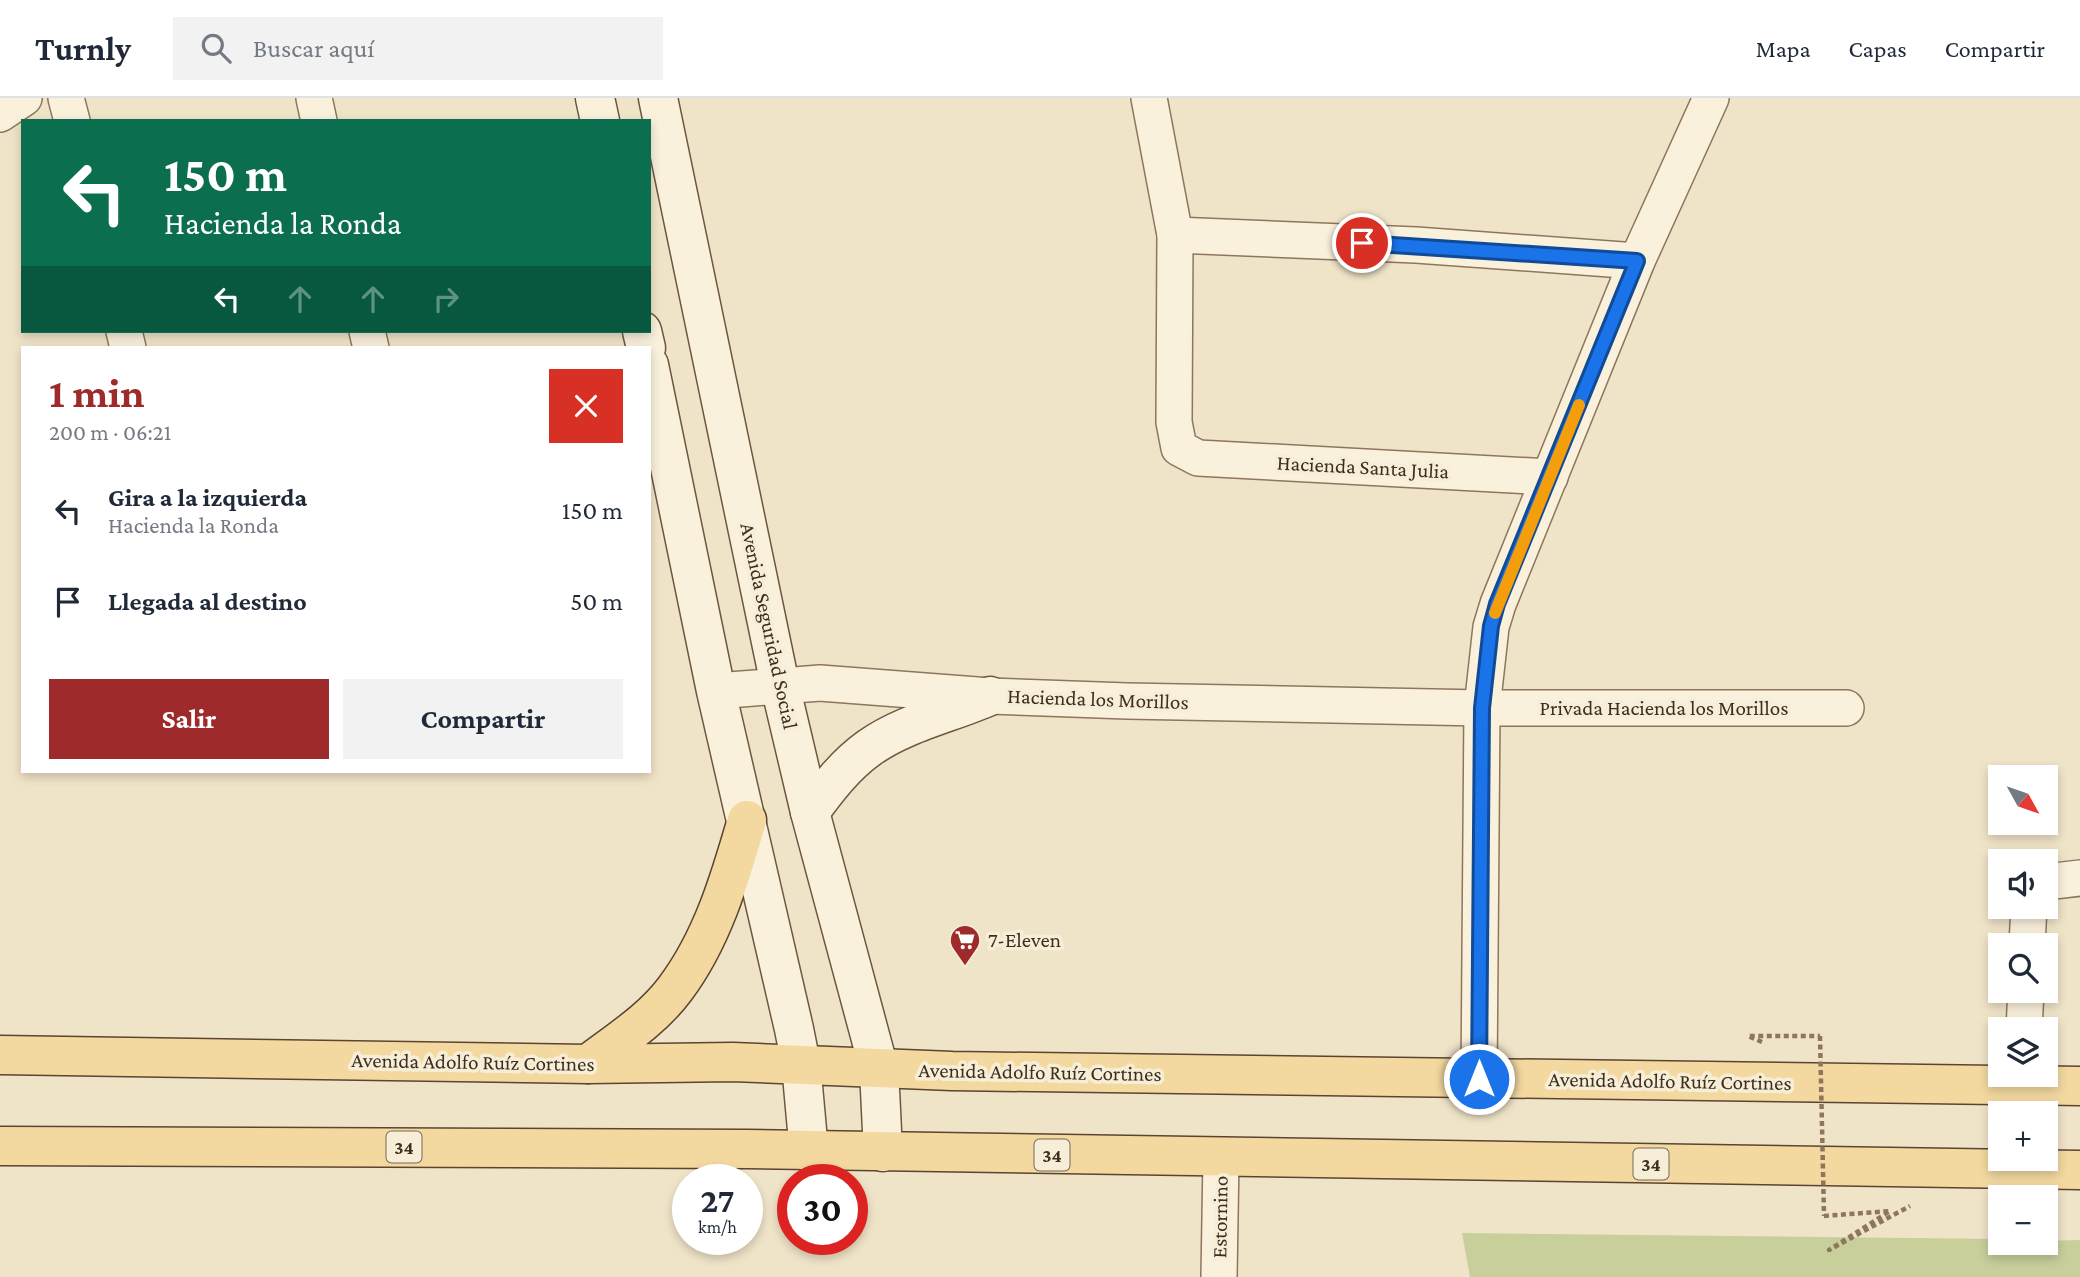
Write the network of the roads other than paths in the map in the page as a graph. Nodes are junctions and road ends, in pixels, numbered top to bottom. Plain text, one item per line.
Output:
1 (24, 98) edge
2 (66, 98) edge
3 (314, 98) edge
4 (595, 98) edge
5 (658, 98) edge
6 (1149, 98) edge
7 (1711, 98) edge
8 (0, 114) edge
9 (71, 119) edge
10 (319, 119) edge
11 (600, 119) edge
12 (1175, 235) junction
13 (1637, 261) junction
14 (651, 375) edge
15 (1550, 477) junction
16 (780, 685) junction
17 (716, 691) junction
18 (989, 696) junction
19 (1482, 708) junction
20 (1846, 708) dead end
21 (810, 812) junction
22 (747, 820) junction
23 (2080, 878) edge
24 (2058, 881) edge
25 (0, 1055) edge
26 (588, 1064) junction
27 (801, 1064) junction
28 (879, 1069) junction
29 (1479, 1079) junction
30 (1988, 1080) edge
31 (2058, 1084) edge
32 (2080, 1086) edge
33 (0, 1146) edge
34 (809, 1152) junction
35 (883, 1152) junction
36 (1222, 1158) junction
37 (2080, 1170) edge
38 (1219, 1277) edge

1 - 8 street
2 - 9 street
3 - 10 street
4 - 11 street
5 - 16 street, Avenida Seguridad Social
6 - 12 street
7 - 13 street
12 - 13 street
12 - 15 street, Hacienda Santa Julia
13 - 15 street
14 - 17 street
15 - 19 street
16 - 17 street, Hacienda los Morillos
16 - 18 street, Hacienda los Morillos
16 - 21 street, Avenida Seguridad Social
17 - 22 street
18 - 19 street, Hacienda los Morillos
18 - 21 street
19 - 20 street, Privada Hacienda los Morillos
19 - 29 street
21 - 28 street, Avenida Seguridad Social
22 - 26 main road
22 - 27 street
23 - 24 street
25 - 26 main road, Avenida Adolfo Ruíz Cortines
26 - 27 main road, Avenida Adolfo Ruíz Cortines
27 - 28 main road, Avenida Adolfo Ruíz Cortines
27 - 34 street
28 - 29 main road, Avenida Adolfo Ruíz Cortines
28 - 35 street, Avenida Seguridad Social
29 - 30 main road, Avenida Adolfo Ruíz Cortines
31 - 32 main road, Avenida Adolfo Ruíz Cortines
33 - 34 main road, 34
34 - 35 main road, 34
35 - 36 main road, 34
36 - 37 main road, 34
36 - 38 street, Estornino

